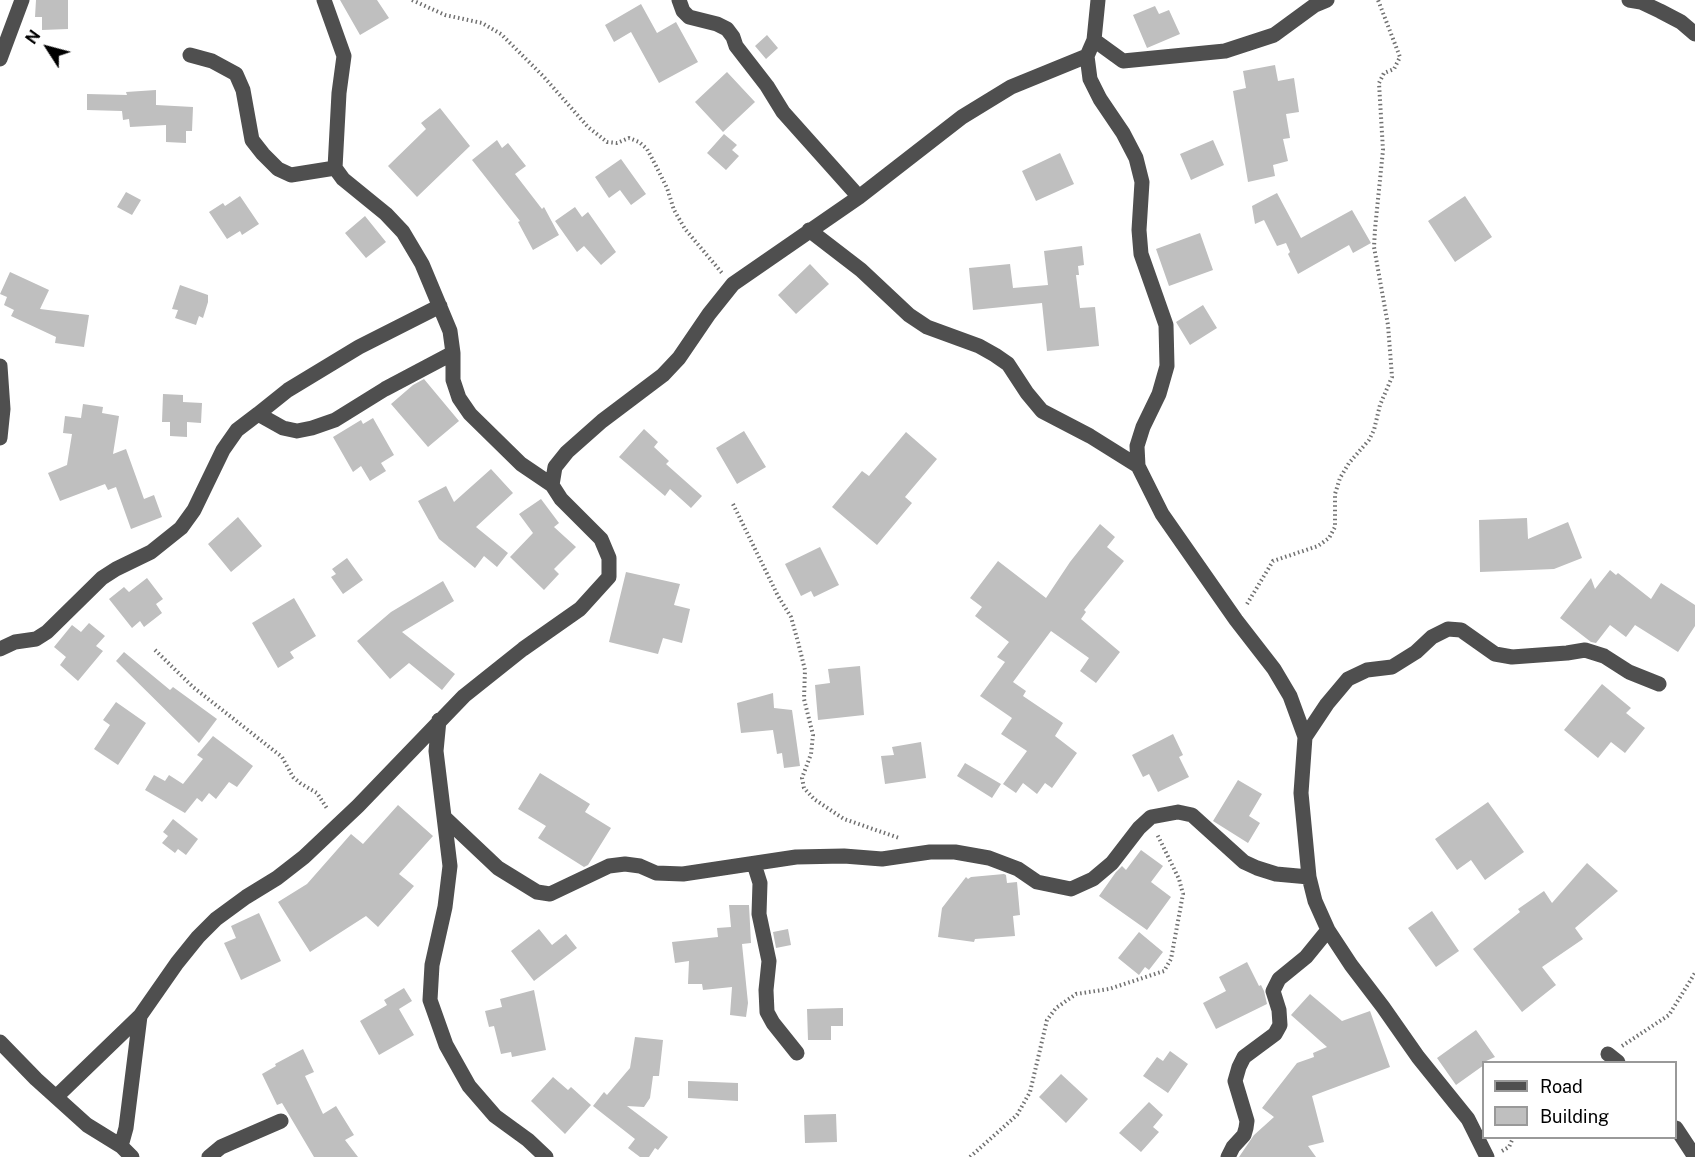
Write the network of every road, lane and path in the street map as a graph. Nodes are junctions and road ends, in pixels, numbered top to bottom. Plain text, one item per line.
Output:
1 (22, 0) edge
2 (324, 0) edge
3 (412, 0) edge
4 (679, 0) edge
5 (1098, 0) edge
6 (1327, 0) edge
7 (1378, 0) edge
8 (1629, 0) edge
9 (1695, 34) edge
10 (1094, 40) junction
11 (190, 55) dead end
12 (1087, 56) junction
13 (0, 59) edge
14 (335, 168) junction
15 (859, 197) junction
16 (809, 230) junction
17 (733, 284) junction
18 (440, 306) junction
19 (453, 352) junction
20 (0, 366) edge
21 (258, 414) junction
22 (0, 438) edge
23 (1138, 466) junction
24 (552, 485) junction
25 (733, 504) dead end
26 (1236, 620) junction
27 (0, 649) edge
28 (154, 650) dead end
29 (1659, 684) dead end
30 (439, 720) junction
31 (1305, 737) junction
32 (1151, 817) junction
33 (445, 818) junction
34 (339, 826) junction
35 (902, 839) dead end
36 (754, 864) junction
37 (1309, 877) junction
38 (1328, 930) junction
39 (1695, 972) edge
40 (140, 1016) junction
41 (0, 1042) edge
42 (797, 1053) dead end
43 (1613, 1058) edge
44 (56, 1097) junction
45 (281, 1121) dead end
46 (1677, 1130) edge
47 (128, 1154) edge
48 (209, 1157) edge
49 (546, 1157) edge
50 (970, 1157) edge
51 (1228, 1157) edge
52 (1487, 1157) edge
53 (1695, 1157) edge

1 - 13 street
2 - 14 street
3 - 17 path
4 - 15 street
5 - 10 street
6 - 10 street
7 - 26 path
8 - 9 street
10 - 12 street
11 - 14 street
12 - 15 street
12 - 23 street
14 - 18 street
15 - 16 street
16 - 17 street
16 - 23 street
17 - 24 street
18 - 19 street
18 - 21 street
19 - 21 street
19 - 24 street
20 - 22 street
21 - 27 street
23 - 26 street
24 - 30 street
25 - 35 path
26 - 31 street
28 - 34 path
29 - 31 street
30 - 33 street
30 - 34 street
31 - 37 street
32 - 36 street
32 - 37 street
32 - 50 path
33 - 36 street
33 - 49 street
34 - 40 street
36 - 42 street
37 - 38 street
38 - 51 street
38 - 52 street
39 - 43 path
40 - 44 street
40 - 47 street
41 - 44 street
44 - 47 street
45 - 48 street
46 - 53 street

